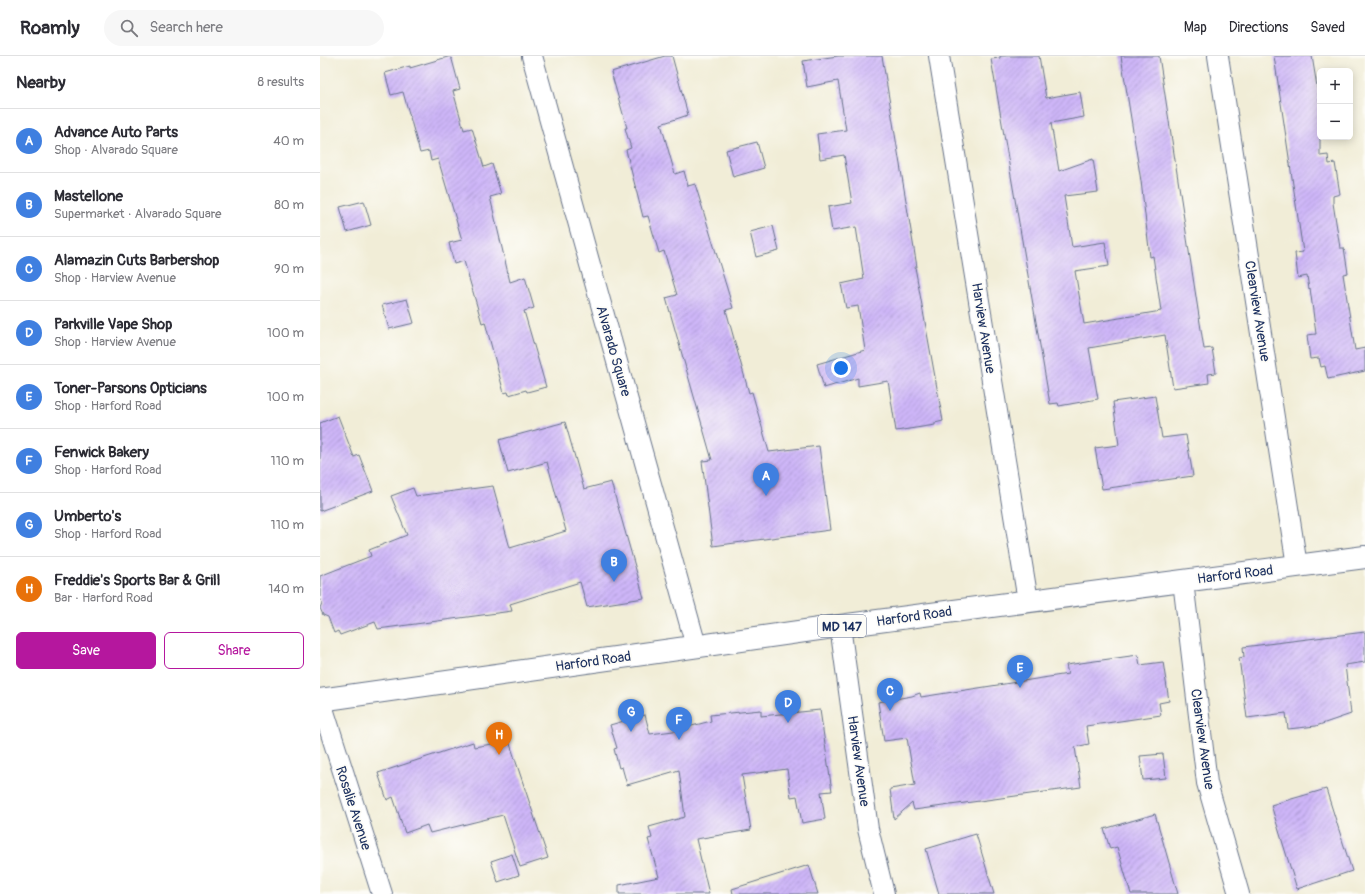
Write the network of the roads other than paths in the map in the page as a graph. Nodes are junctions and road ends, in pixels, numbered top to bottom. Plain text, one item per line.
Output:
1 (532, 56) edge
2 (939, 56) edge
3 (1218, 56) edge
4 (1365, 557) edge
5 (1297, 566) junction
6 (1183, 581) junction
7 (1028, 601) junction
8 (840, 626) junction
9 (696, 646) junction
10 (320, 700) edge
11 (382, 894) edge
12 (884, 894) edge
13 (1239, 894) edge

1 - 9 street, Alvarado Square
2 - 7 street, Harview Avenue
3 - 5 street, Clearview Avenue
4 - 5 main road, Harford Road / MD 147
5 - 6 main road, Harford Road / MD 147
6 - 7 main road, Harford Road / MD 147
6 - 13 street, Clearview Avenue
7 - 8 main road, Harford Road / MD 147
8 - 9 main road, Harford Road / MD 147
8 - 12 street, Harview Avenue
9 - 10 main road, Harford Road / MD 147
10 - 11 street, Rosalie Avenue

